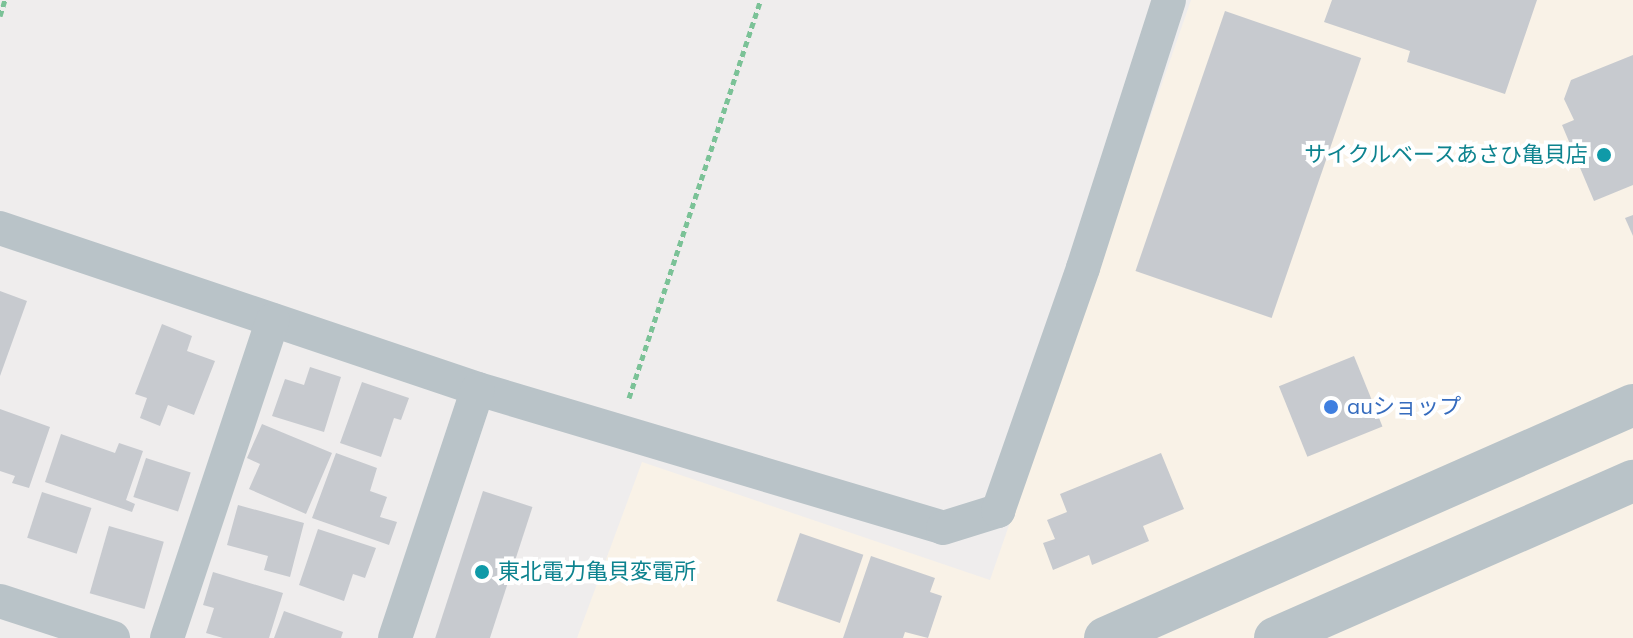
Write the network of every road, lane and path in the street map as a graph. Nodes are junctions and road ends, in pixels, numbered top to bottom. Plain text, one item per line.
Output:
1 (5, 0) edge
2 (761, 0) edge
3 (1169, 0) edge
4 (0, 16) edge
5 (0, 228) edge
6 (273, 320) junction
7 (478, 389) junction
8 (1633, 405) edge
9 (618, 431) junction
10 (1633, 481) edge
11 (0, 601) edge
12 (113, 638) edge
13 (167, 638) edge
14 (395, 638) edge
15 (1105, 638) edge
16 (1275, 638) edge

1 - 4 path
2 - 9 path
3 - 9 street
5 - 6 street
6 - 7 street
6 - 13 street
7 - 9 street
7 - 14 street
8 - 15 street
10 - 16 street
11 - 12 street

